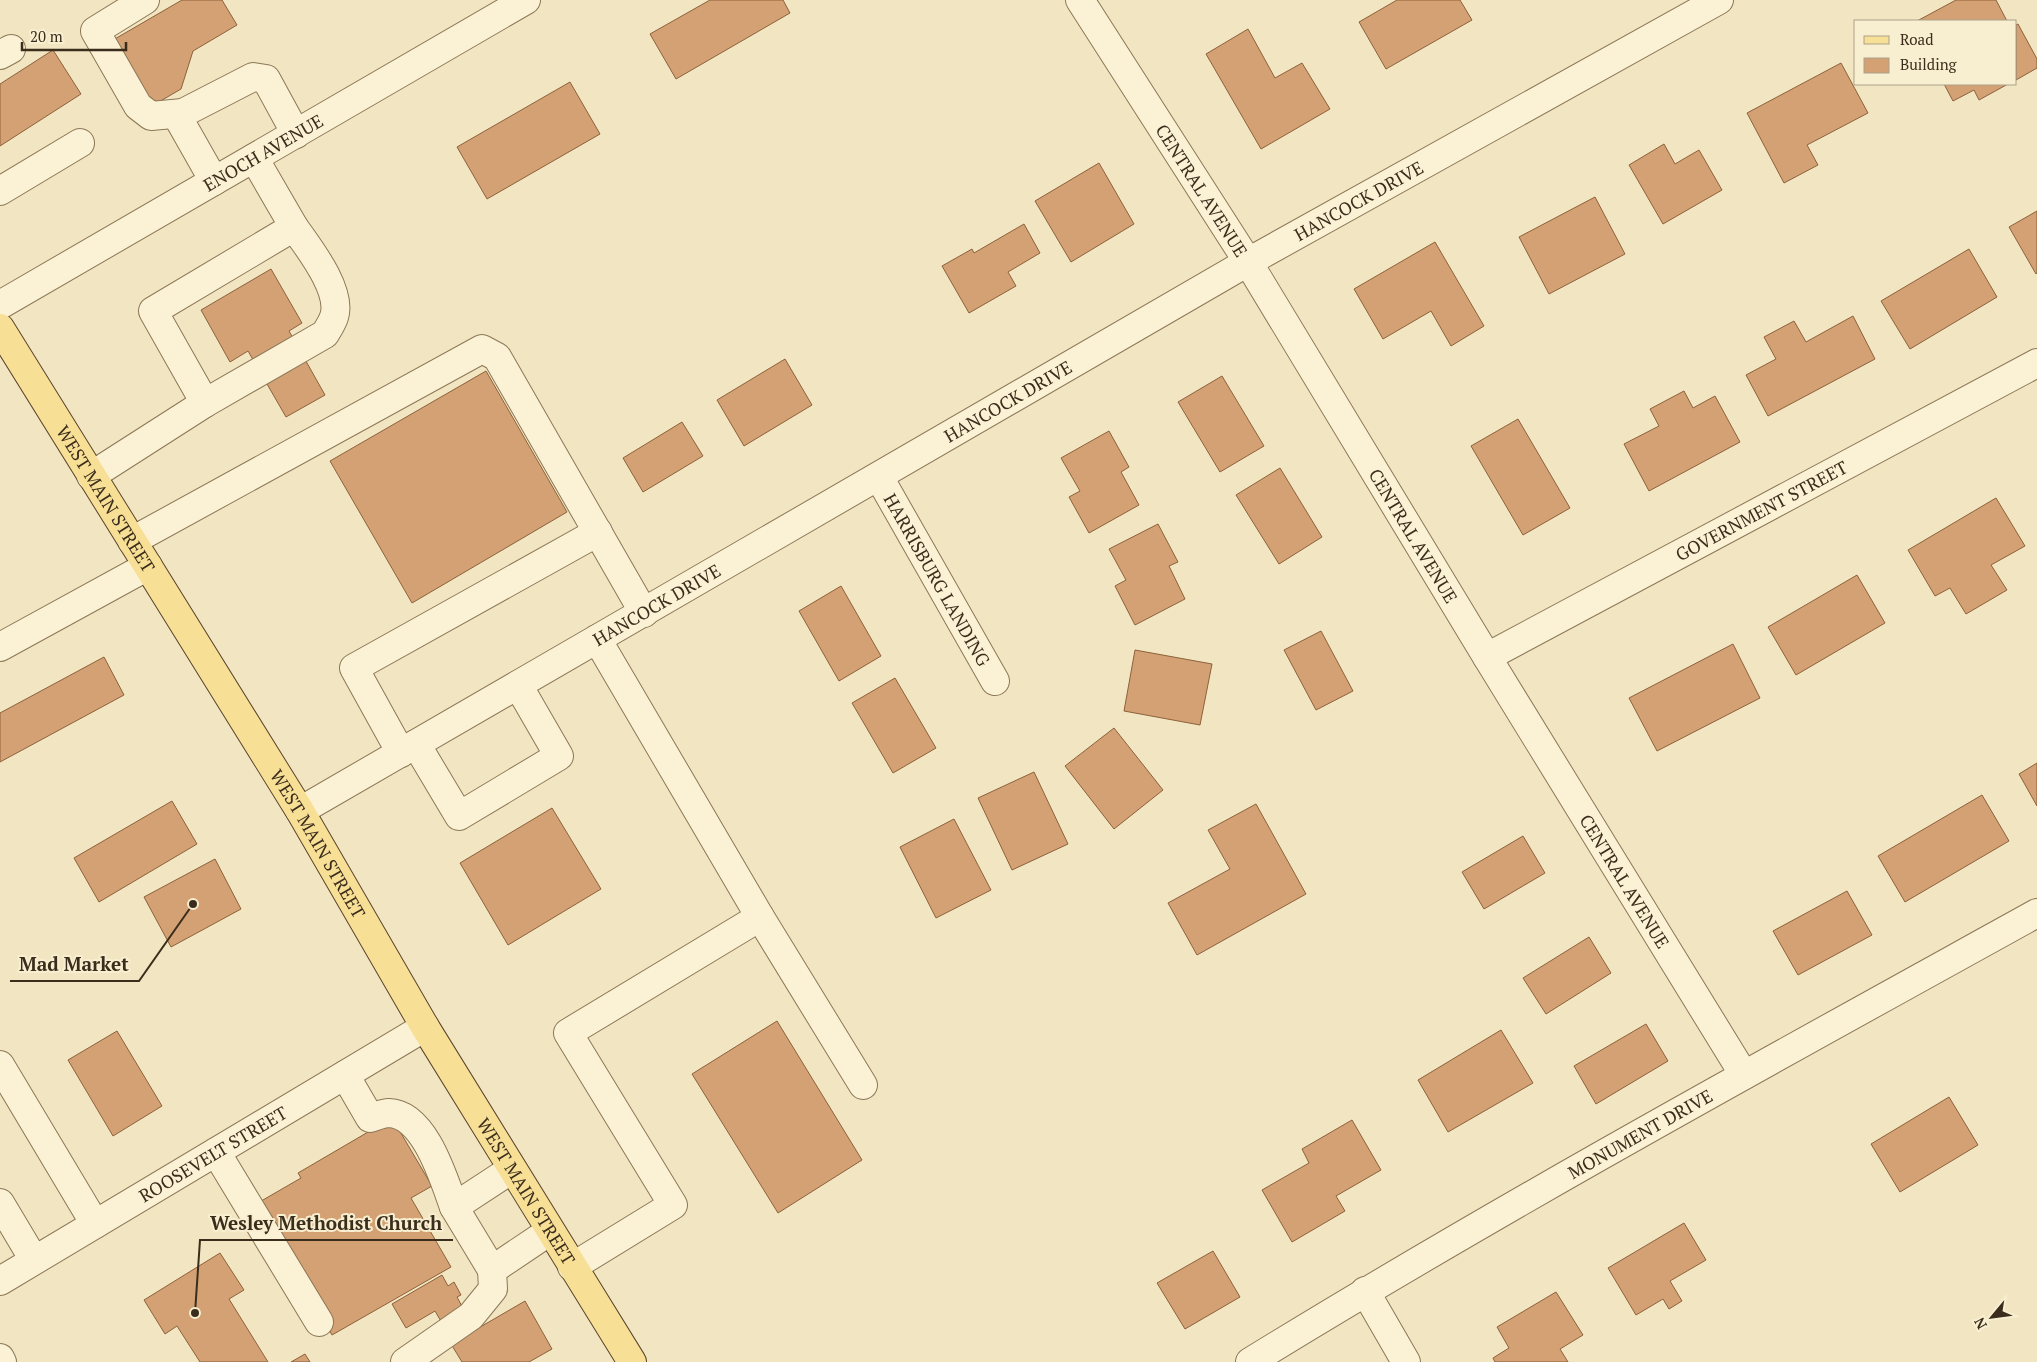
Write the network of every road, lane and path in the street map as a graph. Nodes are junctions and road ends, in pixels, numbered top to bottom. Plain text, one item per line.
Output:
1 (145, 0) edge
2 (526, 0) edge
3 (1080, 0) edge
4 (1719, 0) edge
5 (183, 113) junction
6 (296, 134) junction
7 (80, 143) dead end
8 (254, 158) junction
9 (214, 181) junction
10 (0, 190) edge
11 (294, 227) junction
12 (1248, 262) junction
13 (0, 305) edge
14 (0, 328) edge
15 (2037, 363) edge
16 (205, 402) junction
17 (91, 476) junction
18 (879, 477) junction
19 (598, 532) junction
20 (132, 541) junction
21 (148, 566) junction
22 (644, 613) junction
23 (598, 639) junction
24 (0, 647) edge
25 (1487, 657) junction
26 (994, 681) dead end
27 (518, 685) junction
28 (409, 748) junction
29 (300, 811) junction
30 (2037, 913) edge
31 (760, 918) junction
32 (425, 1027) junction
33 (0, 1065) edge
34 (345, 1075) junction
35 (1744, 1075) junction
36 (863, 1085) dead end
37 (216, 1152) junction
38 (512, 1169) junction
39 (0, 1203) edge
40 (454, 1207) junction
41 (95, 1224) junction
42 (550, 1231) junction
43 (34, 1260) junction
44 (572, 1267) junction
45 (492, 1270) junction
46 (0, 1281) edge
47 (1365, 1291) junction
48 (319, 1322) dead end
49 (0, 1358) edge
50 (2, 1362) edge
51 (405, 1362) edge
52 (632, 1362) edge
53 (1250, 1362) edge
54 (1406, 1362) edge

1 - 5 street
2 - 6 street, ENOCH AVENUE
3 - 12 street, CENTRAL AVENUE
4 - 12 street, HANCOCK DRIVE
5 - 6 street
5 - 9 street
6 - 8 street, ENOCH AVENUE
7 - 10 street
8 - 9 street, ENOCH AVENUE
8 - 11 street
9 - 13 street, ENOCH AVENUE
11 - 16 street
11 - 16 street
12 - 18 street, HANCOCK DRIVE
12 - 25 street, CENTRAL AVENUE
14 - 17 main road, WEST MAIN STREET
15 - 25 street, GOVERNMENT STREET
16 - 17 street
17 - 20 main road, WEST MAIN STREET
18 - 22 street, HANCOCK DRIVE
18 - 26 street, HARRISBURG LANDING
19 - 20 street
19 - 22 street
19 - 28 street
20 - 21 main road, WEST MAIN STREET
21 - 24 street
21 - 29 main road, WEST MAIN STREET
22 - 23 street, HANCOCK DRIVE
23 - 27 street, HANCOCK DRIVE
23 - 31 street
25 - 35 street, CENTRAL AVENUE
27 - 28 street, HANCOCK DRIVE
27 - 28 street
28 - 29 street, HANCOCK DRIVE
29 - 32 main road, WEST MAIN STREET
30 - 35 street, MONUMENT DRIVE
31 - 36 street
31 - 44 street
32 - 34 street, ROOSEVELT STREET
32 - 38 main road, WEST MAIN STREET
33 - 41 street
34 - 37 street, ROOSEVELT STREET
34 - 40 street
35 - 47 street, MONUMENT DRIVE
37 - 41 street, ROOSEVELT STREET
37 - 48 street
38 - 40 street
38 - 42 main road, WEST MAIN STREET
39 - 43 street
40 - 45 street
41 - 43 street, ROOSEVELT STREET
42 - 44 main road, WEST MAIN STREET
42 - 45 street
43 - 46 street, ROOSEVELT STREET
44 - 52 main road, WEST MAIN STREET
45 - 51 street
47 - 53 street, MONUMENT DRIVE
47 - 54 street
49 - 50 street

